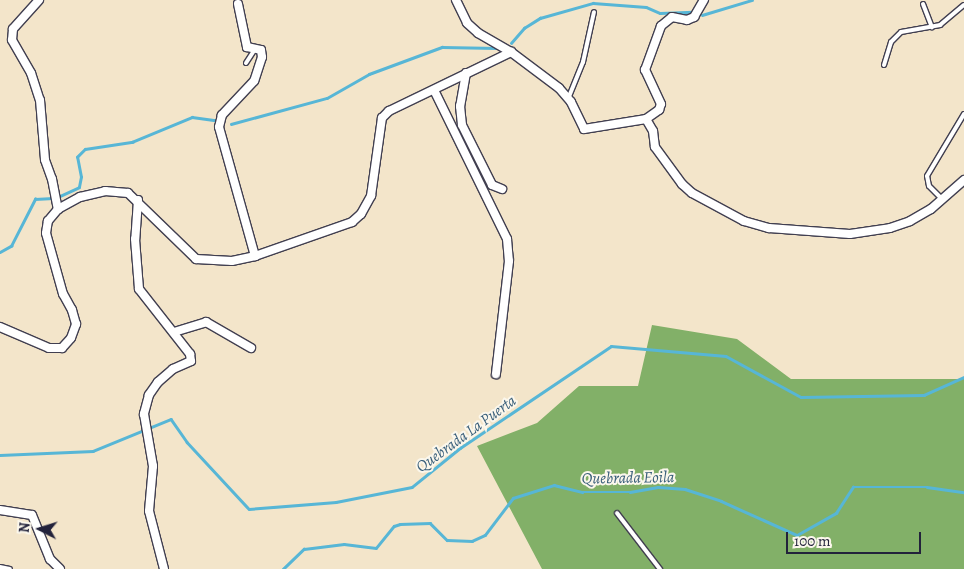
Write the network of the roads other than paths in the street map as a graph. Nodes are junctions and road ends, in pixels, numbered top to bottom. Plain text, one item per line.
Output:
1 (39, 0) edge
2 (456, 0) edge
3 (704, 0) edge
4 (238, 4) dead end
5 (923, 4) dead end
6 (964, 5) edge
7 (594, 12) dead end
8 (932, 26) junction
9 (255, 49) junction
10 (511, 52) junction
11 (246, 63) dead end
12 (884, 65) dead end
13 (466, 73) junction
14 (434, 90) junction
15 (568, 99) junction
16 (964, 114) edge
17 (646, 119) junction
18 (964, 180) edge
19 (502, 189) dead end
20 (138, 200) junction
21 (944, 200) junction
22 (58, 209) junction
23 (255, 256) junction
24 (0, 327) edge
25 (174, 332) junction
26 (251, 348) dead end
27 (496, 374) dead end
28 (0, 510) edge
29 (617, 513) dead end
30 (0, 567) edge
31 (10, 569) edge
32 (60, 569) edge
33 (164, 569) edge
34 (660, 569) edge

1 - 22 street
2 - 10 street
3 - 17 street
4 - 9 street
5 - 8 lane
6 - 8 lane
7 - 15 lane
8 - 12 lane
9 - 11 lane
9 - 23 street
10 - 13 street
10 - 15 street
13 - 14 street
13 - 19 street
14 - 23 street
14 - 27 street
15 - 17 street
16 - 21 lane
17 - 21 street
18 - 21 street
20 - 22 street
20 - 23 street
20 - 25 street
22 - 24 street
25 - 26 street
25 - 33 street
28 - 32 street
29 - 34 lane
30 - 31 lane

